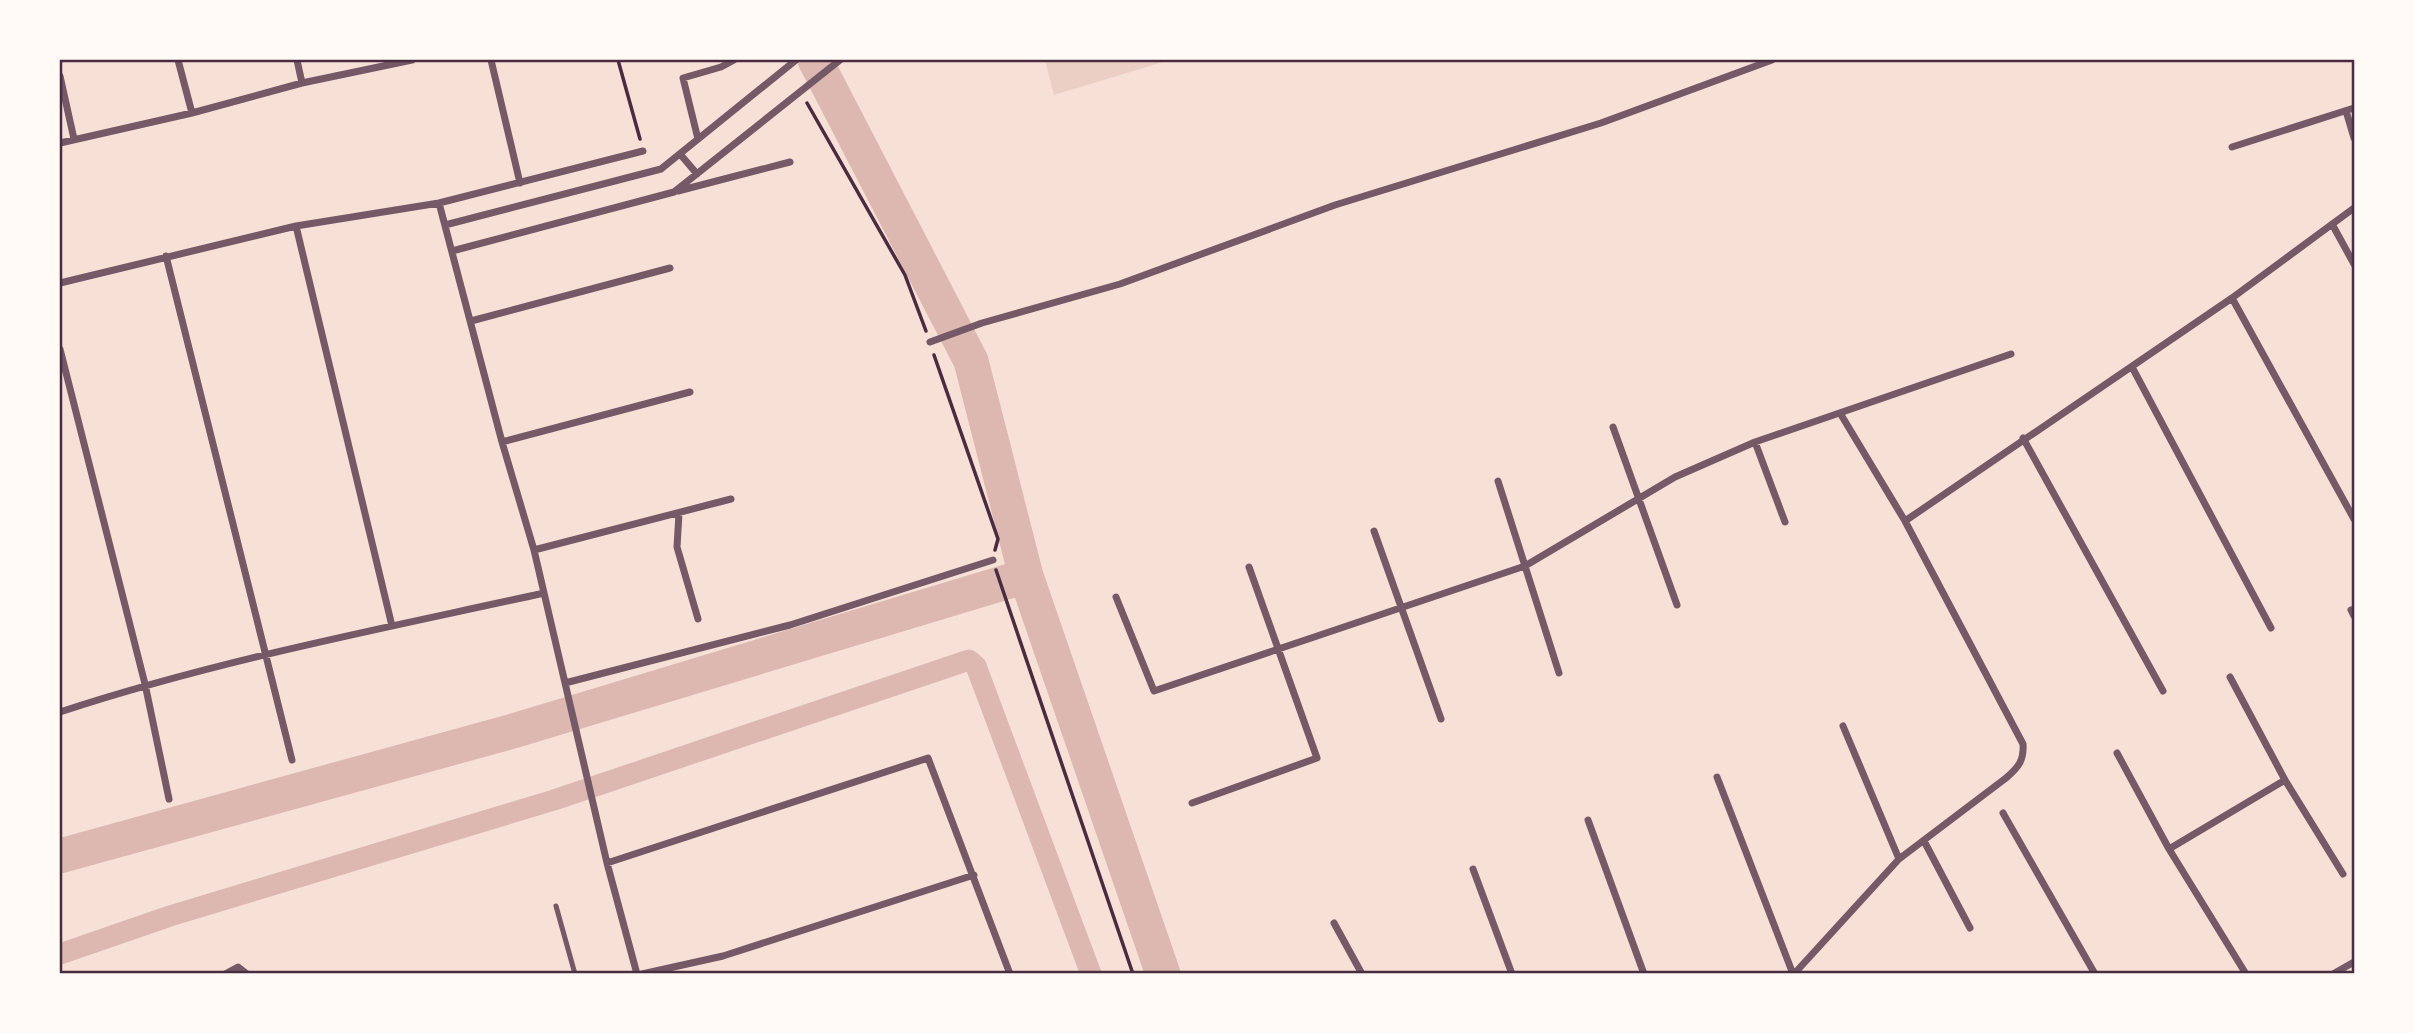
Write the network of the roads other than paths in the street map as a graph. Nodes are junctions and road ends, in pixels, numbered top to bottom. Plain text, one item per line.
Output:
1 (178, 60) edge
2 (297, 60) edge
3 (412, 60) edge
4 (491, 60) edge
5 (734, 60) edge
6 (796, 60) edge
7 (840, 60) edge
8 (1772, 60) edge
9 (60, 76) edge
10 (302, 83) junction
11 (2354, 108) edge
12 (2346, 111) junction
13 (192, 113) junction
14 (2354, 138) edge
15 (74, 139) junction
16 (698, 139) junction
17 (60, 143) edge
18 (2232, 147) dead end
19 (643, 151) road end
20 (680, 154) junction
21 (790, 162) dead end
22 (697, 174) junction
23 (520, 183) junction
24 (674, 192) junction
25 (439, 203) junction
26 (2354, 208) edge
27 (2332, 224) junction
28 (445, 225) junction
29 (296, 226) junction
30 (452, 251) junction
31 (166, 256) junction
32 (2354, 264) edge
33 (670, 268) dead end
34 (60, 284) edge
35 (2232, 298) junction
36 (471, 321) junction
37 (930, 342) road end
38 (60, 349) edge
39 (2011, 354) dead end
40 (2132, 367) junction
41 (690, 392) dead end
42 (1840, 413) junction
43 (1613, 427) dead end
44 (2023, 438) junction
45 (502, 442) junction
46 (1755, 442) junction
47 (1498, 481) dead end
48 (731, 499) dead end
49 (1639, 501) junction
50 (679, 513) junction
51 (2354, 519) edge
52 (1905, 521) junction
53 (1785, 522) dead end
54 (1374, 531) dead end
55 (534, 551) junction
56 (993, 560) road end
57 (1250, 566) dead end
58 (1525, 566) junction
59 (544, 593) junction
60 (1116, 597) dead end
61 (1677, 605) dead end
62 (1401, 608) junction
63 (698, 619) dead end
64 (392, 626) junction
65 (2271, 628) dead end
66 (1280, 649) junction
67 (267, 653) junction
68 (1559, 673) dead end
69 (2230, 677) dead end
70 (565, 683) junction
71 (145, 684) junction
72 (2163, 691) dead end
73 (60, 712) edge
74 (1441, 719) dead end
75 (1843, 726) dead end
76 (2117, 754) dead end
77 (292, 760) dead end
78 (1717, 778) dead end
79 (2285, 780) junction
80 (169, 799) dead end
81 (1192, 803) dead end
82 (2003, 813) dead end
83 (1588, 820) dead end
84 (1924, 841) junction
85 (2169, 849) junction
86 (1899, 859) junction
87 (607, 863) junction
88 (1474, 869) dead end
89 (2343, 874) dead end
90 (974, 875) junction
91 (556, 906) dead end
92 (1334, 923) dead end
93 (1970, 928) dead end
94 (2354, 962) edge
95 (225, 974) edge
96 (247, 974) edge
97 (575, 974) edge
98 (640, 974) edge
99 (1010, 974) edge
100 (1362, 974) edge
101 (1512, 974) edge
102 (1644, 974) edge
103 (1793, 974) edge
104 (2095, 974) edge
105 (2246, 974) edge
106 (2333, 974) edge

1 - 13 street
2 - 10 street
3 - 10 street
4 - 23 street
5 - 16 street
6 - 16 street
7 - 22 street
8 - 37 street
9 - 15 street
10 - 13 street
11 - 12 street
12 - 14 street
12 - 18 street
13 - 15 street
15 - 17 street
16 - 20 street
19 - 23 street
20 - 22 street
20 - 28 street
21 - 24 street
22 - 24 street
23 - 25 street
24 - 30 street
25 - 28 street
25 - 29 street
26 - 27 street
27 - 32 street
27 - 35 street
28 - 30 street
29 - 31 street
29 - 64 street
30 - 36 street
31 - 34 street
31 - 67 street
33 - 36 street
35 - 40 street
35 - 51 street
36 - 45 street
38 - 71 street
39 - 42 street
40 - 44 street
40 - 65 street
41 - 45 street
42 - 46 street
42 - 52 street
43 - 49 street
44 - 52 street
44 - 72 street
45 - 55 street
46 - 49 street
46 - 53 street
47 - 58 street
48 - 50 street
49 - 58 street
49 - 61 street
50 - 55 street
50 - 63 street
52 - 84 street
54 - 62 street
55 - 59 street
56 - 70 street
57 - 66 street
58 - 62 street
58 - 68 street
59 - 64 street
59 - 70 street
60 - 66 street
62 - 66 street
62 - 74 street
64 - 67 street
66 - 81 street
67 - 71 street
67 - 77 street
69 - 79 street
70 - 87 street
71 - 73 street
71 - 80 street
75 - 86 street
76 - 85 street
78 - 103 street
79 - 85 street
79 - 89 street
82 - 104 street
83 - 102 street
84 - 86 street
84 - 93 street
85 - 105 street
86 - 103 street
87 - 90 street
87 - 98 street
88 - 101 street
90 - 98 street
90 - 99 street
91 - 97 lane
92 - 100 street
94 - 106 street
95 - 96 street

